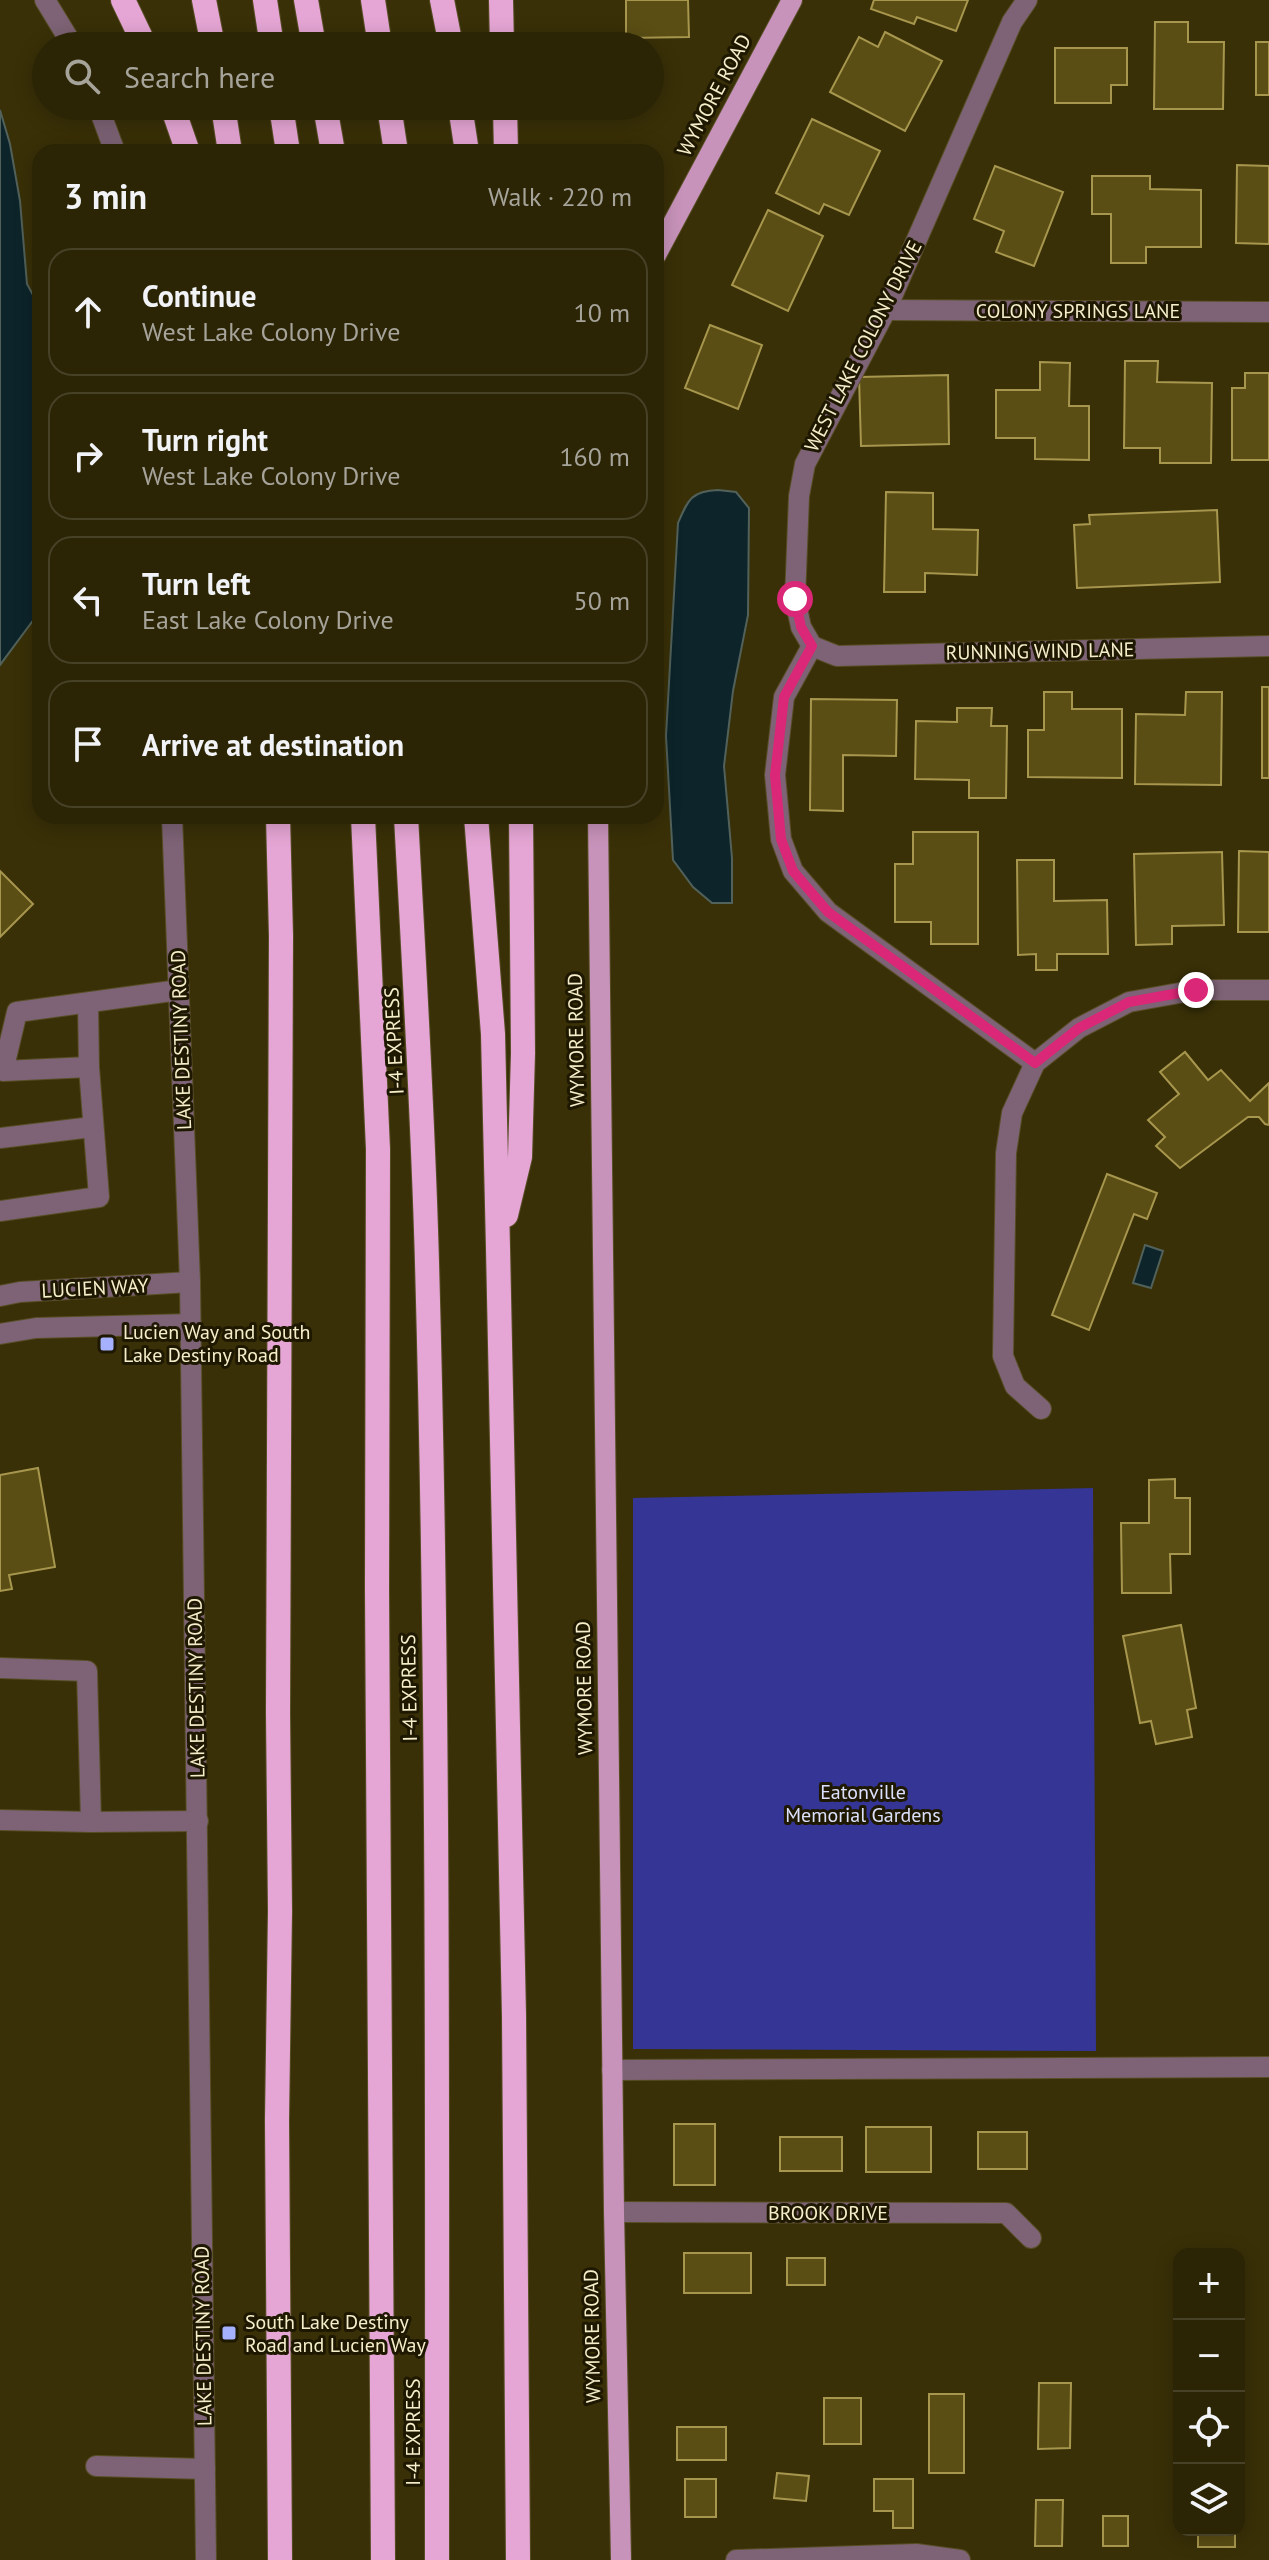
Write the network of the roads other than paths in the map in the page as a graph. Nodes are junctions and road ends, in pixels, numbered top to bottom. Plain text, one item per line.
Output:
1 (45, 0) edge
2 (123, 0) edge
3 (204, 0) edge
4 (265, 0) edge
5 (306, 0) edge
6 (373, 0) edge
7 (442, 0) edge
8 (501, 0) edge
9 (792, 0) edge
10 (1027, 0) edge
11 (64, 32) edge
12 (138, 32) edge
13 (210, 32) edge
14 (270, 32) edge
15 (312, 32) edge
16 (378, 32) edge
17 (448, 32) edge
18 (502, 32) edge
19 (103, 120) edge
20 (177, 120) edge
21 (225, 120) edge
22 (283, 120) edge
23 (327, 120) edge
24 (391, 120) edge
25 (462, 120) edge
26 (505, 120) edge
27 (112, 144) edge
28 (185, 144) edge
29 (229, 144) edge
30 (287, 144) edge
31 (332, 144) edge
32 (395, 144) edge
33 (466, 144) edge
34 (506, 144) edge
35 (664, 240) edge
36 (886, 310) junction
37 (1269, 312) edge
38 (812, 646) junction
39 (1269, 646) edge
40 (172, 824) edge
41 (278, 824) edge
42 (363, 824) edge
43 (406, 824) edge
44 (477, 824) edge
45 (521, 824) edge
46 (598, 824) edge
47 (179, 990) junction
48 (1269, 990) edge
49 (88, 1003) junction
50 (8, 1018) edge
51 (1035, 1063) junction
52 (89, 1067) junction
53 (92, 1127) junction
54 (0, 1138) edge
55 (0, 1211) edge
56 (498, 1248) junction
57 (190, 1282) junction
58 (0, 1296) edge
59 (191, 1324) junction
60 (0, 1334) edge
61 (1041, 1409) dead end
62 (0, 1668) edge
63 (0, 1820) edge
64 (198, 1821) junction
65 (91, 1822) junction
66 (1269, 2067) edge
67 (612, 2070) junction
68 (614, 2212) junction
69 (1031, 2238) dead end
70 (437, 2389) junction
71 (383, 2456) junction
72 (96, 2466) dead end
73 (205, 2469) junction
74 (206, 2560) edge
75 (280, 2560) edge
76 (371, 2560) edge
77 (383, 2560) edge
78 (437, 2560) edge
79 (454, 2560) edge
80 (518, 2560) edge
81 (621, 2560) edge
82 (736, 2560) edge
83 (960, 2560) edge

1 - 11 street
2 - 12 highway
3 - 13 highway
4 - 14 highway
5 - 15 highway
6 - 16 highway
7 - 17 highway
8 - 18 highway
9 - 35 main road, WYMORE ROAD
10 - 36 street, WEST LAKE COLONY DRIVE
19 - 27 street
20 - 28 highway
21 - 29 highway
22 - 30 highway
23 - 31 highway
24 - 32 highway
25 - 33 highway
26 - 34 highway
36 - 37 street, COLONY SPRINGS LANE
36 - 38 street, WEST LAKE COLONY DRIVE
38 - 39 street, RUNNING WIND LANE
38 - 51 street
40 - 47 street, LAKE DESTINY ROAD
41 - 75 highway
42 - 71 highway, I-4 EXPRESS
43 - 70 highway, I-4 EXPRESS
44 - 56 highway
45 - 56 highway
46 - 67 main road, WYMORE ROAD
47 - 49 street
47 - 57 street, LAKE DESTINY ROAD
48 - 51 street
49 - 50 street
49 - 52 street
50 - 52 street
51 - 61 street
52 - 53 street
53 - 54 street
53 - 55 street
56 - 80 highway
57 - 58 street, LUCIEN WAY
57 - 59 street, LAKE DESTINY ROAD
59 - 60 street, LUCIEN WAY
59 - 64 street, LAKE DESTINY ROAD
62 - 65 street
63 - 65 street
64 - 65 street
64 - 73 street, LAKE DESTINY ROAD
66 - 67 street
67 - 68 main road, WYMORE ROAD
68 - 69 street, BROOK DRIVE
68 - 81 main road, WYMORE ROAD
70 - 78 highway, I-4 EXPRESS
70 - 79 highway
71 - 76 highway
71 - 77 highway, I-4 EXPRESS
72 - 73 street
73 - 74 street, LAKE DESTINY ROAD
82 - 83 street

